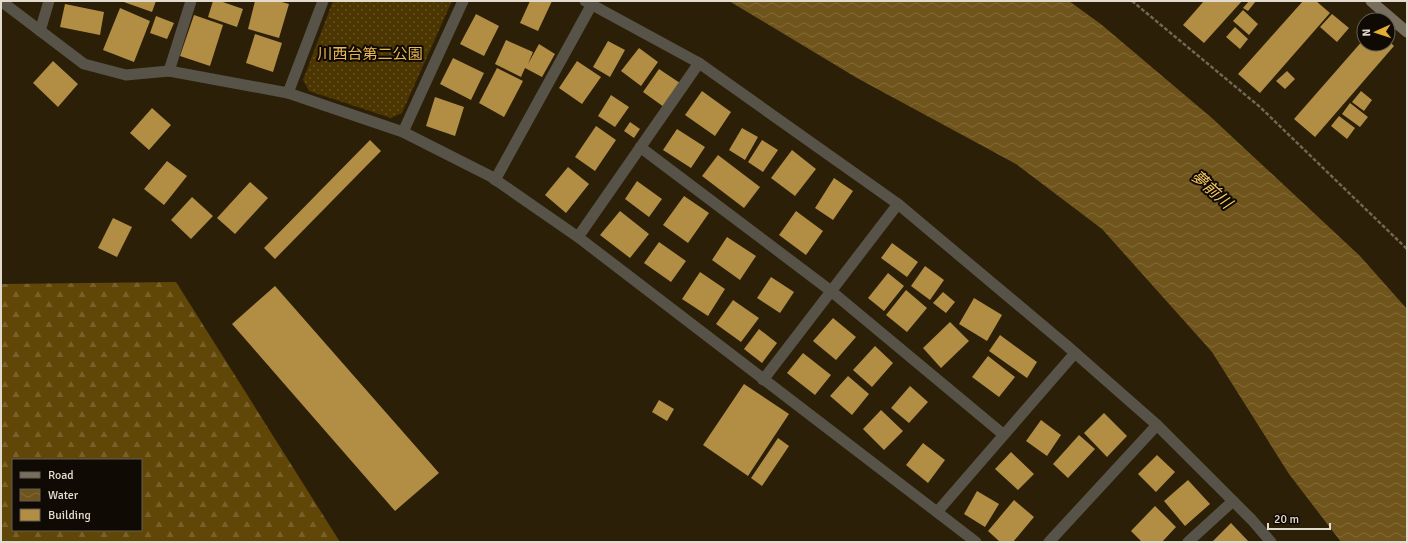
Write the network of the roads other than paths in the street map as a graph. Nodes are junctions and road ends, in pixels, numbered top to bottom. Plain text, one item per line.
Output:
1 (49, 1) edge
2 (191, 1) edge
3 (323, 1) edge
4 (462, 1) edge
5 (1371, 1) edge
6 (1, 2) edge
7 (589, 3) edge
8 (40, 31) junction
9 (1407, 32) edge
10 (699, 63) junction
11 (169, 71) junction
12 (288, 93) junction
13 (403, 132) junction
14 (640, 147) junction
15 (495, 180) junction
16 (898, 204) junction
17 (578, 237) junction
18 (831, 291) junction
19 (1075, 353) junction
20 (763, 380) junction
21 (1157, 425) junction
22 (1004, 435) junction
23 (1233, 501) junction
24 (937, 512) junction
25 (972, 541) edge
26 (1049, 542) edge
27 (1188, 542) edge
28 (1271, 542) edge

1 - 8 street
2 - 11 street
3 - 12 street
4 - 13 street
5 - 9 main road
6 - 8 street
7 - 10 street
7 - 15 street
8 - 11 street
10 - 14 street
10 - 16 street
11 - 12 street
12 - 13 street
13 - 15 street
14 - 17 street
14 - 18 street
15 - 17 street
16 - 18 street
16 - 19 street
17 - 20 street
18 - 20 street
18 - 22 street
19 - 21 street
19 - 22 street
20 - 24 street
21 - 23 street
21 - 26 street
22 - 24 street
23 - 27 street
23 - 28 street
24 - 25 street

